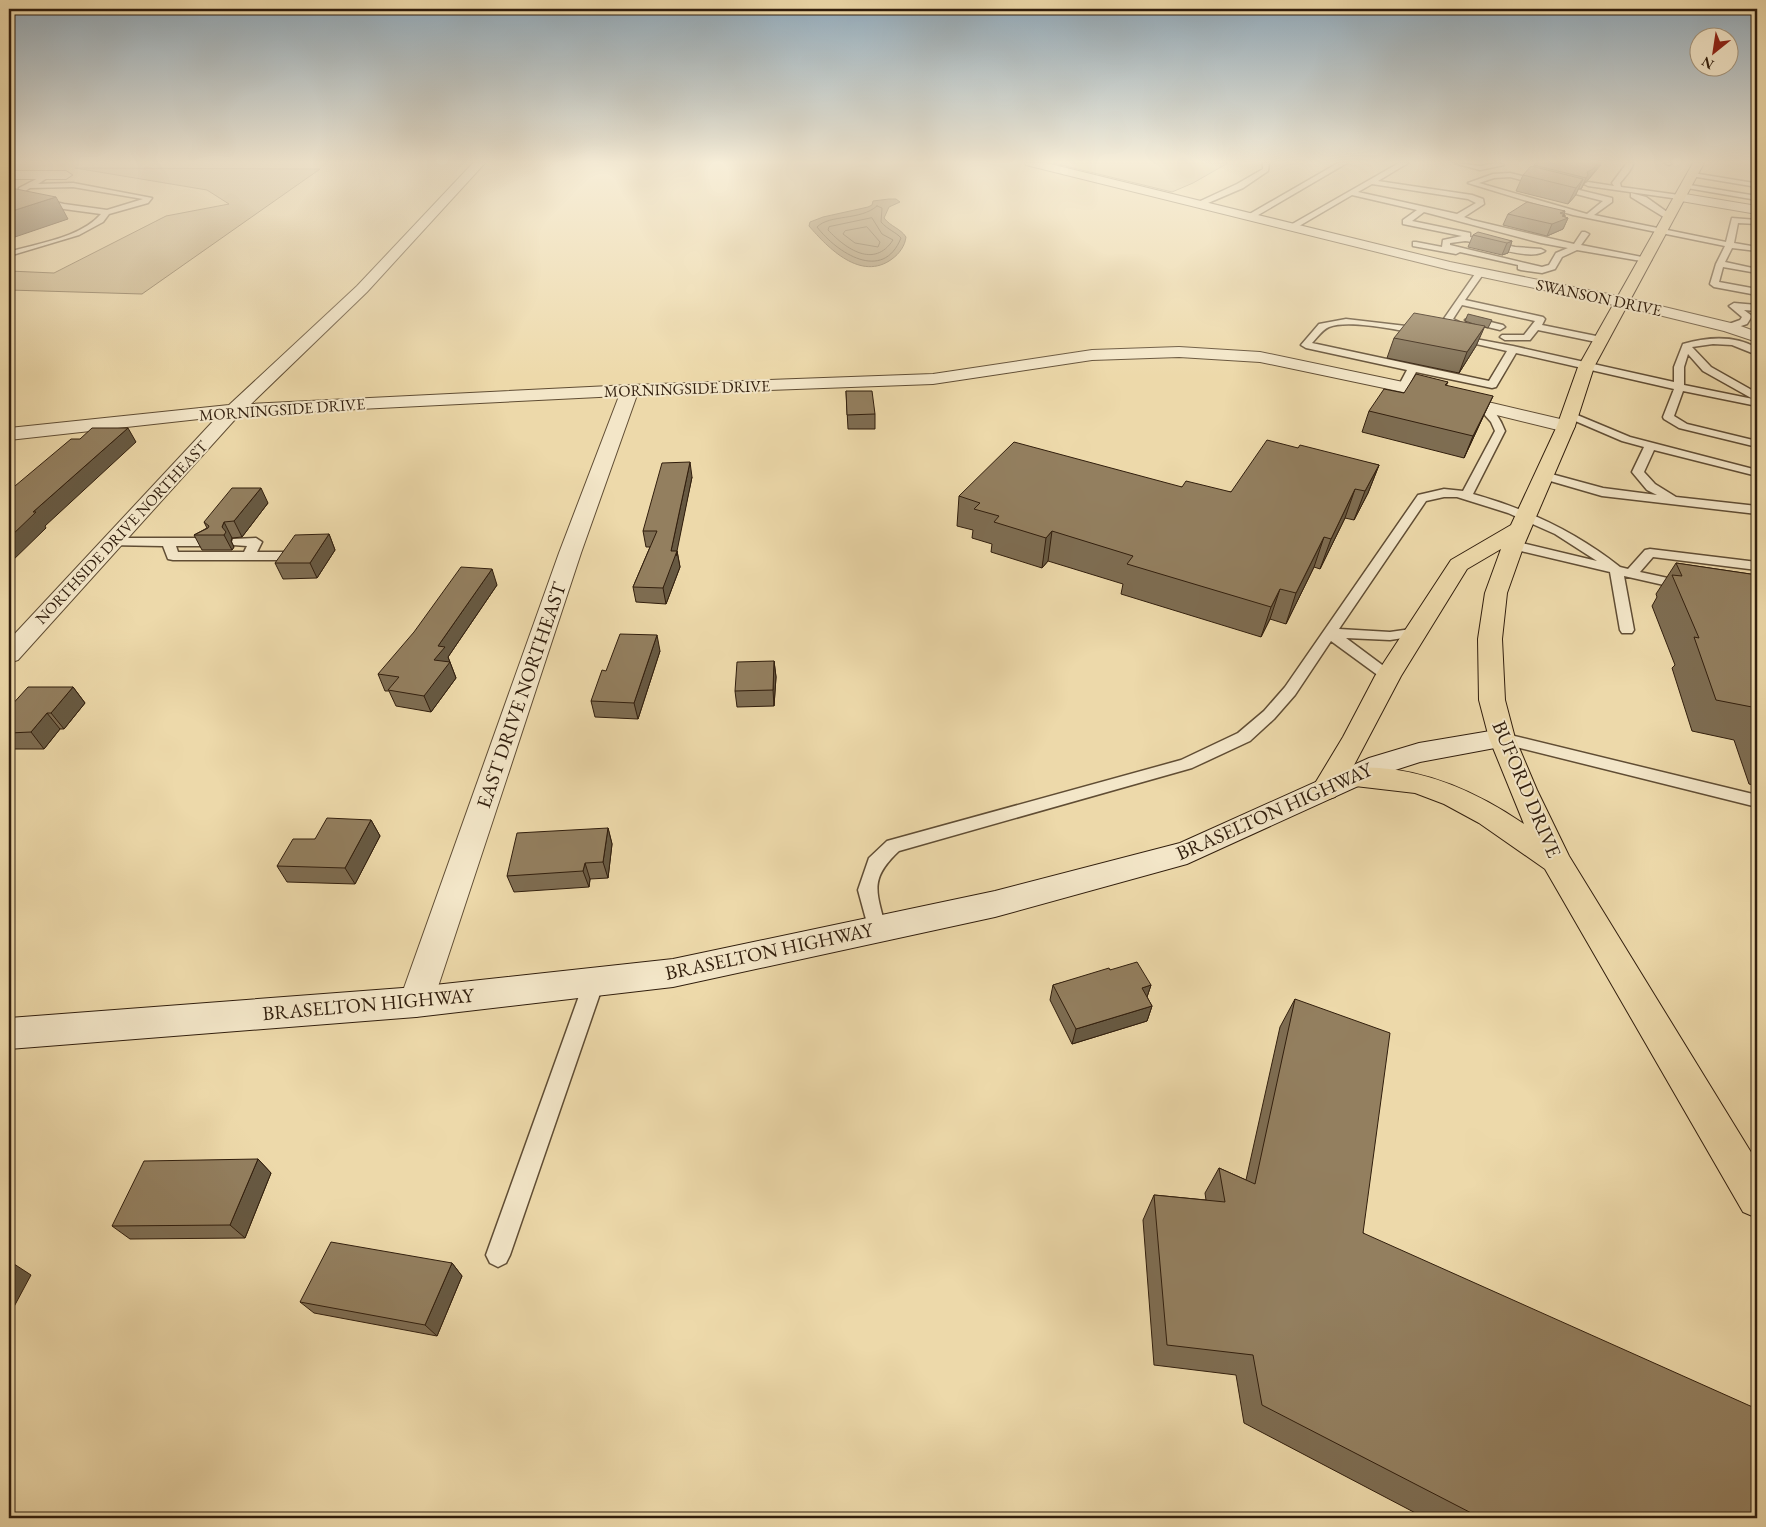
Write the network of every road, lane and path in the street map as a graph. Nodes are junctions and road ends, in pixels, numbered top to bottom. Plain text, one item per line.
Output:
1 (73, 234) edge
2 (413, 234) edge
3 (1322, 234) edge
4 (1424, 234) edge
5 (1520, 234) edge
6 (1584, 234) dead end
7 (1661, 234) edge
8 (1673, 234) edge
9 (1732, 234) edge
10 (1428, 237) junction
11 (1471, 239) junction
12 (1730, 244) junction
13 (1446, 247) junction
14 (1576, 247) junction
15 (1757, 249) edge
16 (1541, 251) junction
17 (9, 254) edge
18 (1402, 254) junction
19 (1559, 255) junction
20 (1646, 260) junction
21 (1720, 264) junction
22 (1531, 269) junction
23 (1757, 271) edge
24 (1480, 273) junction
25 (1757, 292) edge
26 (1459, 302) junction
27 (1623, 302) junction
28 (1757, 308) edge
29 (1747, 316) junction
30 (1757, 321) edge
31 (1729, 327) junction
32 (1534, 330) junction
33 (1430, 332) edge
34 (1447, 336) edge
35 (1757, 337) edge
36 (1601, 340) junction
37 (1686, 346) junction
38 (1513, 349) junction
39 (1757, 352) edge
40 (1586, 367) junction
41 (1413, 368) junction
42 (1403, 387) junction
43 (1679, 388) junction
44 (630, 390) junction
45 (1757, 397) edge
46 (1757, 403) edge
47 (1481, 406) junction
48 (234, 410) junction
49 (1568, 420) junction
50 (9, 434) edge
51 (1757, 444) edge
52 (1650, 445) junction
53 (1757, 473) edge
54 (1544, 476) junction
55 (1466, 496) junction
56 (1675, 500) junction
57 (1757, 510) edge
58 (1520, 529) junction
59 (112, 542) junction
60 (168, 542) junction
61 (209, 542) edge
62 (238, 542) dead end
63 (248, 556) junction
64 (286, 556) edge
65 (1757, 566) edge
66 (1616, 570) junction
67 (1631, 574) junction
68 (1701, 588) edge
69 (1627, 630) dead end
70 (1418, 632) junction
71 (1330, 633) junction
72 (9, 654) edge
73 (1388, 676) junction
74 (1502, 738) junction
75 (1354, 776) junction
76 (1325, 790) junction
77 (1757, 800) edge
78 (1556, 861) junction
79 (877, 929) junction
80 (594, 982) junction
81 (416, 1002) junction
82 (9, 1034) edge
83 (1757, 1198) edge
84 (498, 1255) dead end

1 - 17 lane
2 - 48 street, NORTHSIDE DRIVE NORTHEAST
3 - 18 street, SWANSON DRIVE
4 - 10 lane
5 - 14 lane
6 - 14 lane
7 - 20 highway, BUFORD DRIVE
8 - 12 lane
9 - 12 lane
10 - 11 lane
10 - 13 lane
10 - 16 lane
10 - 18 lane
10 - 22 lane
11 - 13 lane
11 - 16 lane
12 - 15 lane
12 - 21 lane
13 - 22 lane
14 - 19 lane
14 - 20 lane
16 - 19 lane
18 - 24 street, SWANSON DRIVE
19 - 22 lane
20 - 27 highway, BUFORD DRIVE
21 - 23 lane
21 - 25 lane
24 - 26 lane
24 - 27 street, SWANSON DRIVE
26 - 32 lane
26 - 32 lane
27 - 31 street, SWANSON DRIVE
27 - 36 highway, BUFORD DRIVE
28 - 29 lane
29 - 30 lane
29 - 31 lane
31 - 35 street, SWANSON DRIVE
32 - 36 lane
33 - 41 lane
34 - 38 lane
36 - 40 highway, BUFORD DRIVE
37 - 39 lane
37 - 43 lane
37 - 45 lane
38 - 40 lane
38 - 41 lane
40 - 43 lane
40 - 49 highway, BUFORD DRIVE
41 - 42 lane
42 - 44 street, MORNINGSIDE DRIVE
42 - 47 street, MORNINGSIDE DRIVE
43 - 46 lane
43 - 51 lane
44 - 48 street, MORNINGSIDE DRIVE
44 - 81 street, EAST DRIVE NORTHEAST
47 - 49 street, MORNINGSIDE DRIVE
47 - 55 lane
48 - 50 street, MORNINGSIDE DRIVE
48 - 59 street, NORTHSIDE DRIVE NORTHEAST
49 - 52 lane
49 - 54 highway, BUFORD DRIVE
52 - 53 lane
52 - 56 lane
54 - 56 lane
54 - 58 highway, BUFORD DRIVE
55 - 58 lane
55 - 71 lane
56 - 57 lane
58 - 66 lane
58 - 66 lane
58 - 70 highway
58 - 74 highway, BUFORD DRIVE
59 - 60 lane
59 - 72 street, NORTHSIDE DRIVE NORTHEAST
60 - 61 lane
60 - 63 lane
62 - 63 lane
63 - 64 lane
65 - 67 lane
66 - 67 lane
66 - 69 lane
67 - 68 lane
70 - 71 lane
70 - 73 highway
71 - 73 lane
71 - 79 lane
73 - 76 highway
74 - 75 street, BRASELTON HIGHWAY
74 - 77 lane
74 - 78 highway, BUFORD DRIVE
75 - 76 street, BRASELTON HIGHWAY
75 - 78 highway
76 - 79 street, BRASELTON HIGHWAY
78 - 83 highway, BUFORD DRIVE
79 - 80 street, BRASELTON HIGHWAY
80 - 81 street, BRASELTON HIGHWAY
80 - 84 lane
81 - 82 street, BRASELTON HIGHWAY

